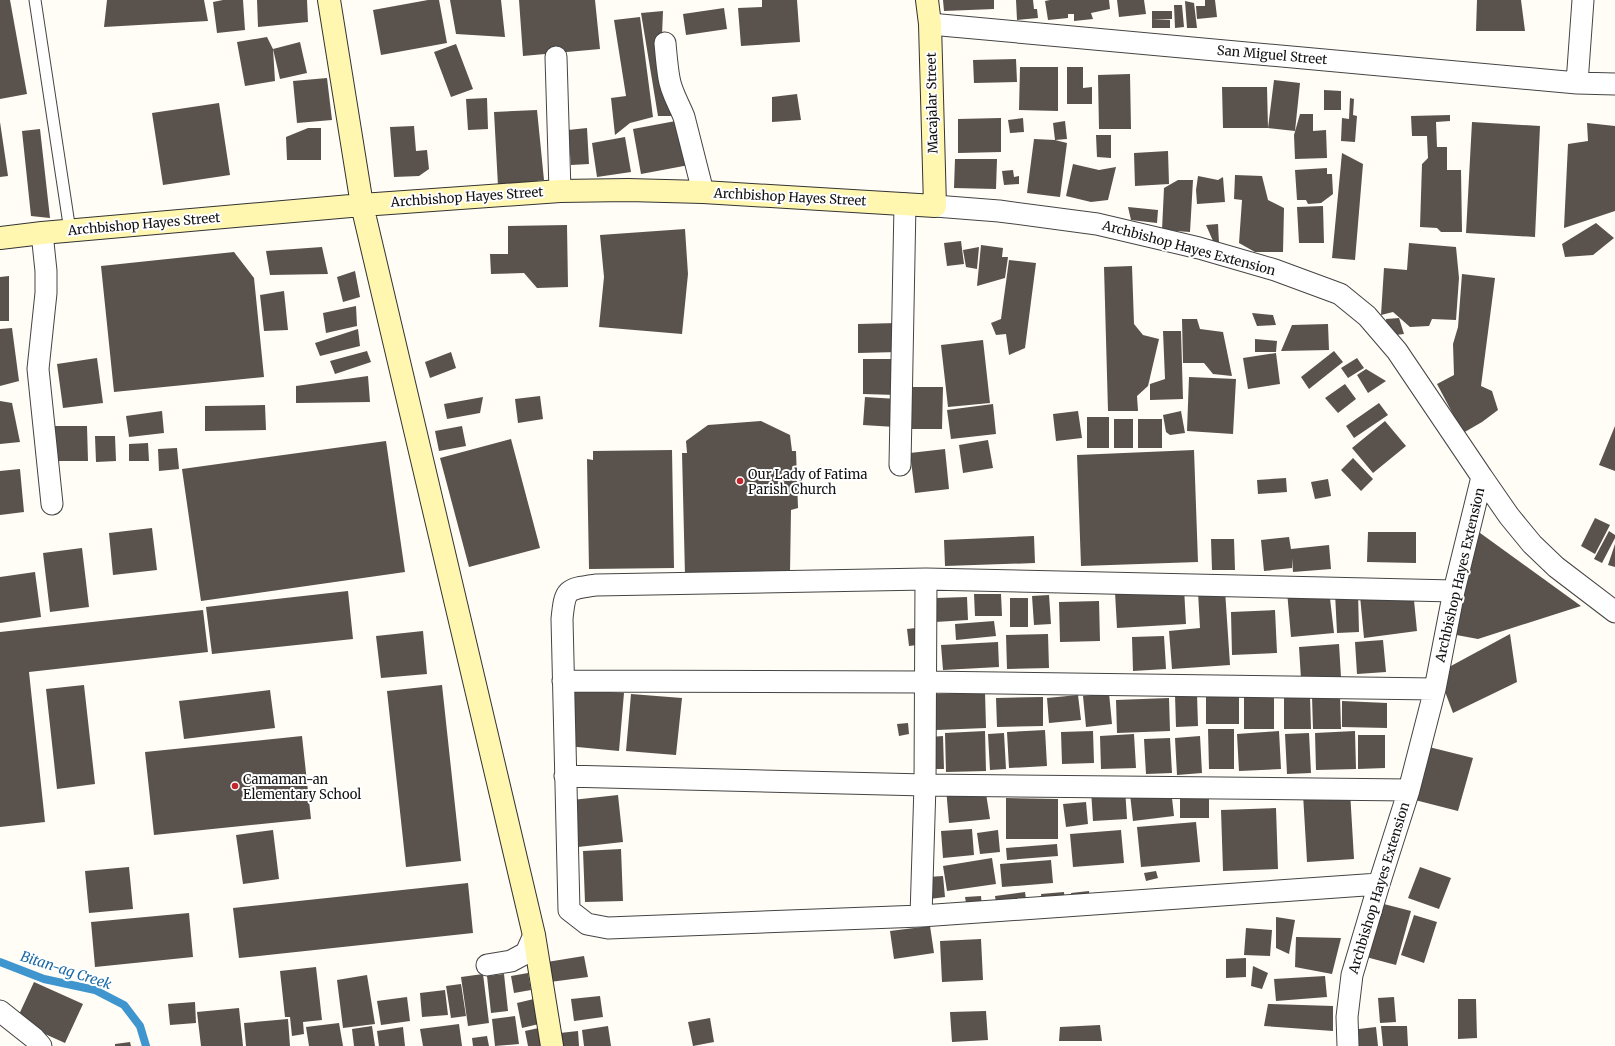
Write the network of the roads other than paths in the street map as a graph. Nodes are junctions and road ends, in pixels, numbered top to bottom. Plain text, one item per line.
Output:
1 (35, 0) edge
2 (329, 0) edge
3 (927, 0) edge
4 (1583, 0) edge
5 (930, 24) junction
6 (665, 43) dead end
7 (556, 57) dead end
8 (1577, 83) junction
9 (1615, 84) edge
10 (560, 191) junction
11 (703, 192) junction
12 (905, 204) junction
13 (362, 205) junction
14 (935, 206) junction
15 (70, 231) junction
16 (42, 233) junction
17 (0, 238) edge
18 (900, 465) dead end
19 (1482, 477) junction
20 (52, 504) dead end
21 (926, 579) junction
22 (1454, 591) junction
23 (1615, 612) edge
24 (563, 681) junction
25 (924, 682) junction
26 (1435, 689) junction
27 (565, 776) junction
28 (925, 785) junction
29 (1409, 790) junction
30 (1379, 884) junction
31 (921, 916) junction
32 (534, 935) junction
33 (487, 965) dead end
34 (0, 1012) edge
35 (40, 1046) edge
36 (552, 1046) edge
37 (1348, 1046) edge

1 - 15 lane
2 - 13 street
3 - 5 street, Macajalar Street
4 - 8 street
5 - 8 street, San Miguel Street
5 - 14 street, Macajalar Street
6 - 11 street
7 - 10 street
8 - 9 street, San Miguel Street
10 - 11 street, Archbishop Hayes Street
10 - 13 street, Archbishop Hayes Street
11 - 12 street, Archbishop Hayes Street
12 - 14 street, Archbishop Hayes Street
12 - 18 street
13 - 15 street, Archbishop Hayes Street
13 - 32 street
14 - 19 street, Archbishop Hayes Extension
15 - 16 street, Archbishop Hayes Street
16 - 17 street, Archbishop Hayes Street
16 - 20 street
19 - 22 street, Archbishop Hayes Extension
19 - 23 street
21 - 22 street
21 - 24 street
21 - 25 street
22 - 26 street, Archbishop Hayes Extension
24 - 25 street
24 - 27 street
25 - 26 street
25 - 28 street
26 - 29 street, Archbishop Hayes Extension
27 - 28 street
27 - 31 street
28 - 29 street
28 - 31 street
29 - 30 street, Archbishop Hayes Extension
30 - 31 street
30 - 37 street, Archbishop Hayes Extension
32 - 33 street
32 - 36 street
34 - 35 street

